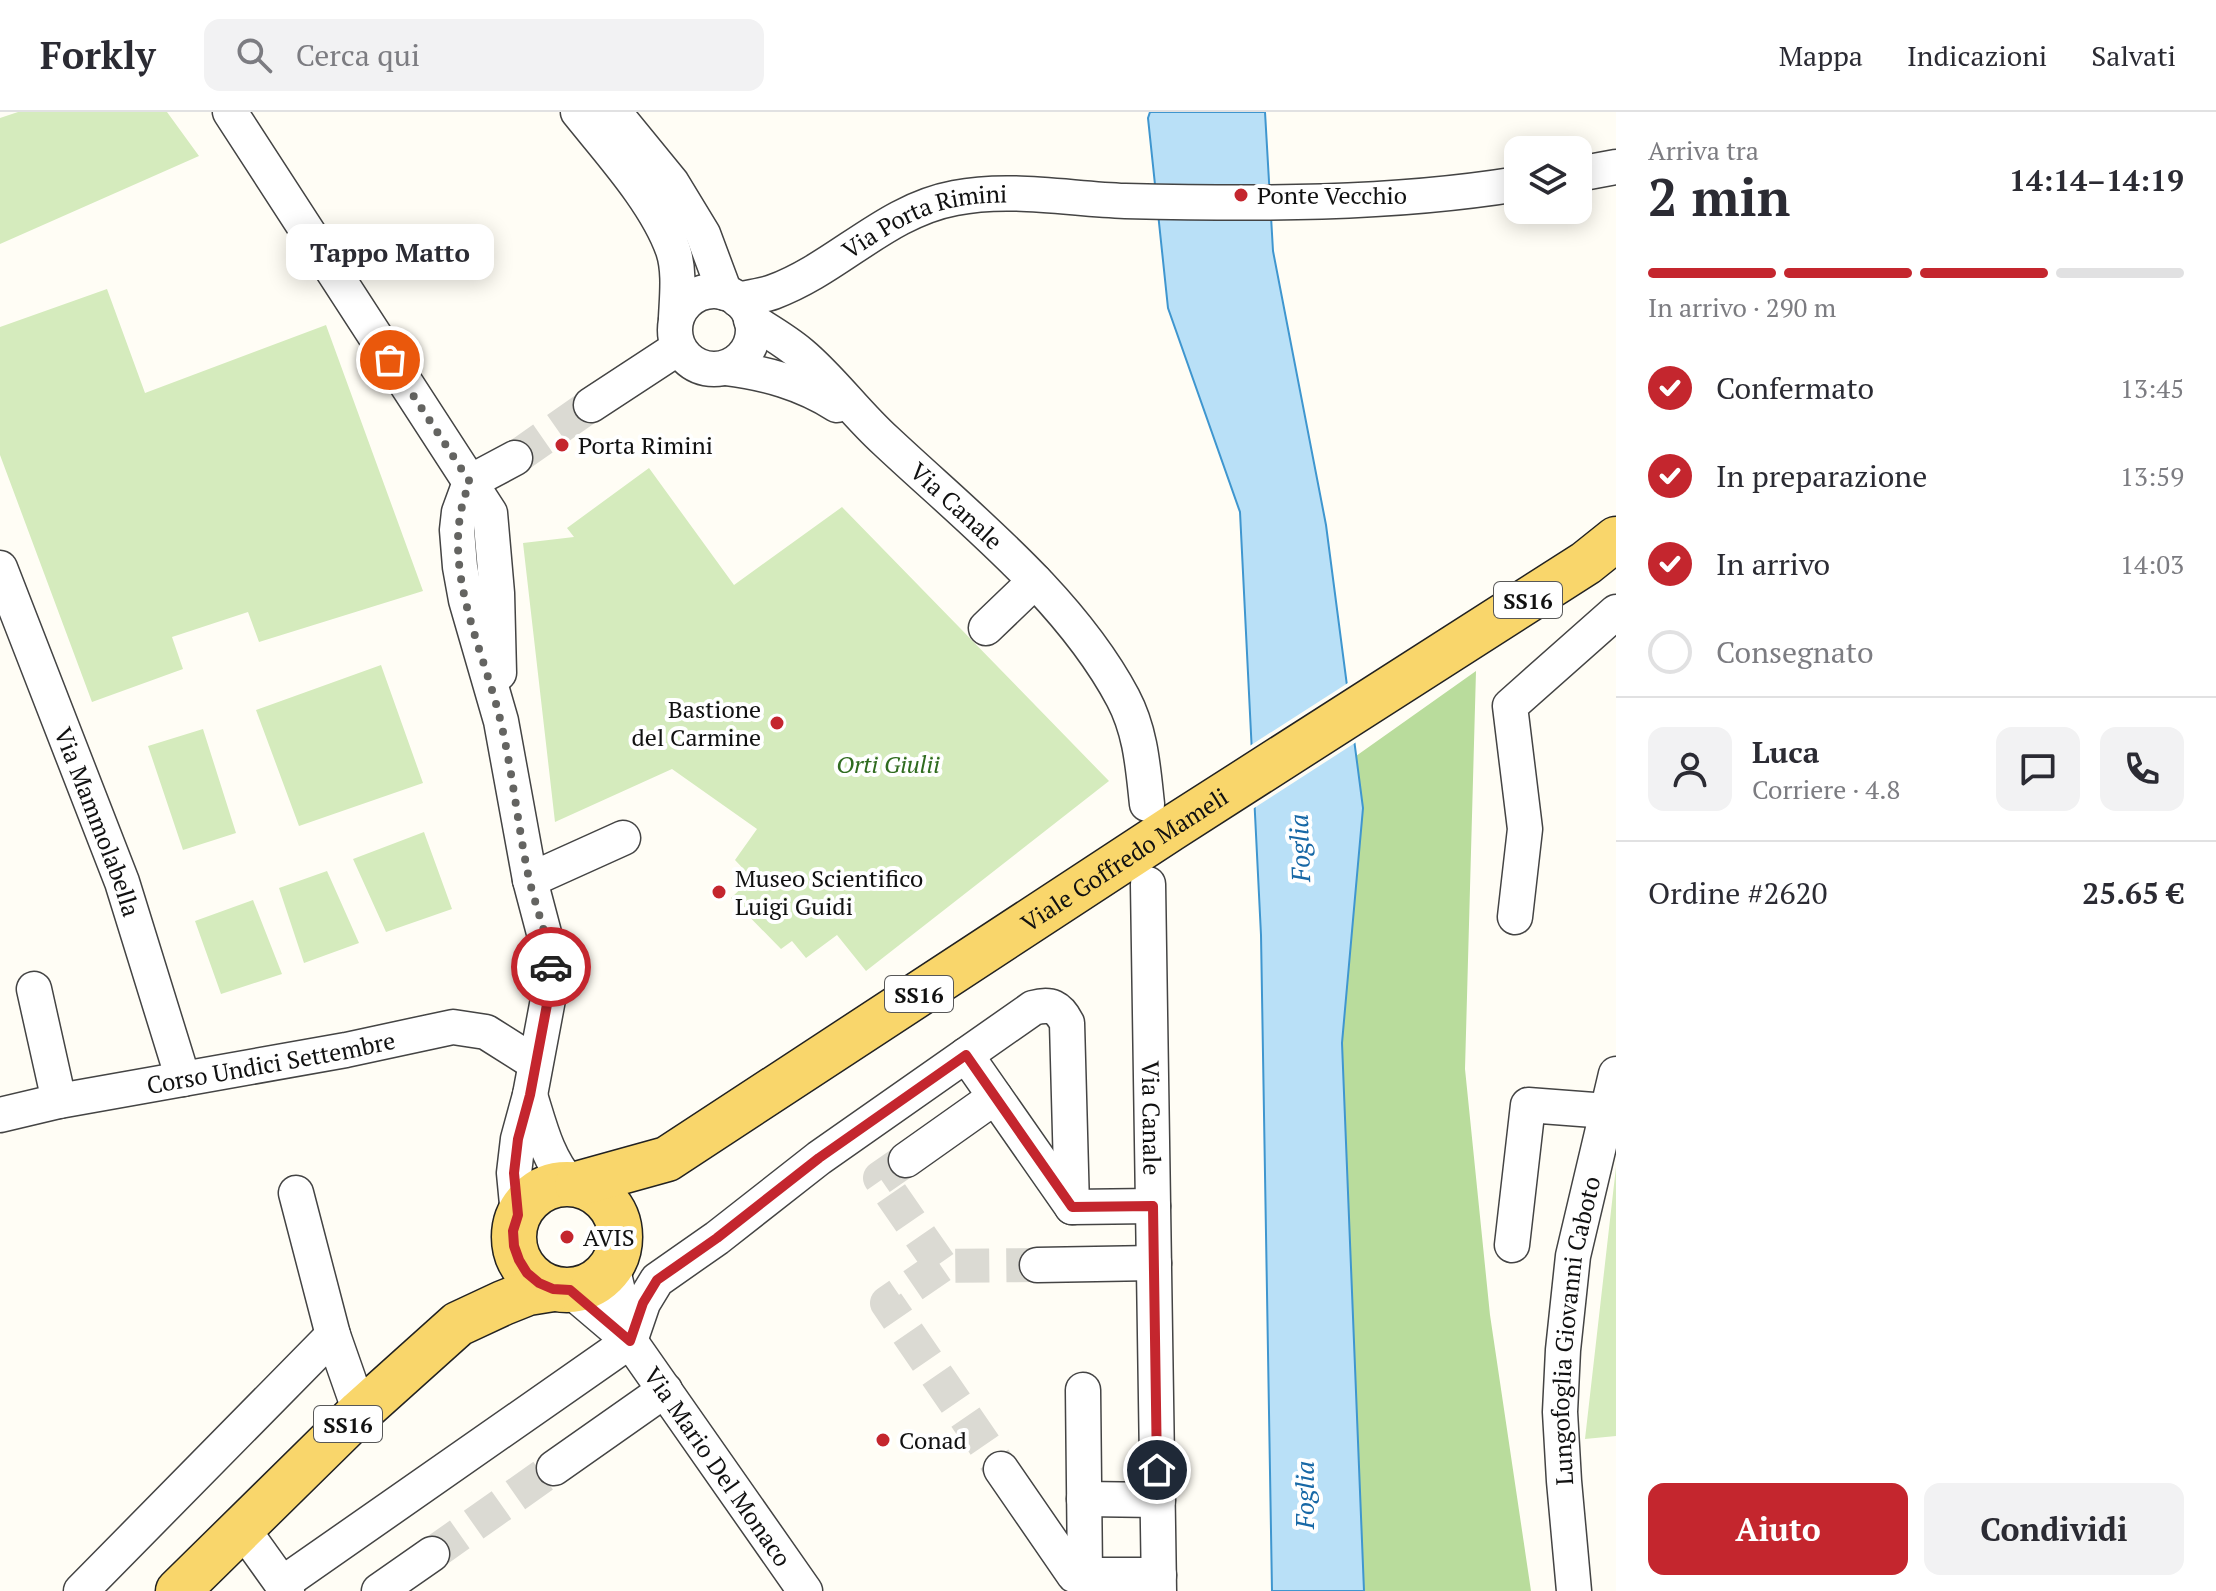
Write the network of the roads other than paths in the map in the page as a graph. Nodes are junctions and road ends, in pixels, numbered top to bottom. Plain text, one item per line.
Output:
1 (230, 112) edge
2 (578, 112) edge
3 (614, 112) edge
4 (1616, 167) edge
5 (1592, 171) edge
6 (1504, 185) edge
7 (738, 304) junction
8 (677, 333) junction
9 (725, 368) junction
10 (591, 405) tunnel mouth
11 (865, 422) junction
12 (515, 458) tunnel mouth
13 (470, 482) junction
14 (1606, 552) edge
15 (0, 568) edge
16 (1035, 581) junction
17 (1616, 612) edge
18 (986, 628) dead end
19 (1160, 816) junction
20 (623, 838) dead end
21 (530, 880) junction
22 (1148, 884) dead end
23 (1515, 917) dead end
24 (34, 989) dead end
25 (966, 1055) junction
26 (1616, 1074) edge
27 (183, 1079) junction
28 (532, 1079) junction
29 (995, 1097) junction
30 (59, 1101) junction
31 (1607, 1111) junction
32 (0, 1115) edge
33 (667, 1159) junction
34 (906, 1160) tunnel mouth
35 (573, 1184) junction
36 (296, 1193) dead end
37 (1153, 1206) junction
38 (1072, 1207) junction
39 (516, 1223) junction
40 (1512, 1245) dead end
41 (616, 1250) junction
42 (1154, 1263) junction
43 (1037, 1265) tunnel mouth
44 (561, 1289) junction
45 (458, 1324) junction
46 (333, 1335) junction
47 (630, 1341) junction
48 (665, 1390) junction
49 (1083, 1390) dead end
50 (360, 1412) junction
51 (554, 1468) tunnel mouth
52 (1001, 1469) tunnel mouth
53 (1084, 1499) junction
54 (1158, 1500) junction
55 (242, 1528) junction
56 (432, 1554) tunnel mouth
57 (1085, 1575) junction
58 (1159, 1583) edge
59 (284, 1588) edge
60 (81, 1591) edge
61 (178, 1591) edge
62 (379, 1591) edge
63 (805, 1591) edge
64 (1574, 1591) edge

1 - 13 street
2 - 8 street
3 - 7 street
4 - 5 street
6 - 7 street, Via Porta Rimini
7 - 8 street, Via Porta Rimini
7 - 9 street
7 - 11 street, Via Canale
8 - 9 street
8 - 10 street, Via Porta Rimini
9 - 11 street, Via Canale
11 - 16 street, Via Canale
12 - 13 street
13 - 21 street
14 - 19 main road, Viale Goffredo Mameli / SS16
15 - 27 street, Via Mammolabella
16 - 18 street
16 - 19 street, Via Canale
17 - 23 street
19 - 33 main road, Viale Goffredo Mameli / SS16
20 - 21 street
21 - 28 street
22 - 37 street, Via Canale
24 - 30 street
25 - 29 street
25 - 38 street
25 - 47 street
26 - 31 street, Lungofoglia Giovanni Caboto
27 - 28 street, Corso Undici Settembre
27 - 30 street, Corso Undici Settembre
28 - 35 street
28 - 39 street
29 - 34 street
29 - 38 street
30 - 32 street, Corso Undici Settembre
31 - 40 street
31 - 64 street, Lungofoglia Giovanni Caboto
33 - 35 main road, Viale Goffredo Mameli / SS16
33 - 41 main road, Viale Goffredo Mameli / SS16
35 - 39 main road, Viale Goffredo Mameli / SS16
35 - 41 main road
36 - 46 street
37 - 38 street
37 - 42 street, Via Canale
39 - 44 main road
39 - 45 main road, Viale Goffredo Mameli / SS16
41 - 44 main road, Viale Goffredo Mameli / SS16
41 - 47 street, Via Mario Del Monaco
42 - 43 street
42 - 54 street, Via Canale
44 - 45 main road, Viale Goffredo Mameli / SS16
44 - 47 street, Via Mario Del Monaco
45 - 50 main road, Viale Goffredo Mameli / SS16
46 - 50 street
46 - 60 street
47 - 48 street, Via Mario Del Monaco
47 - 59 street
48 - 51 street
48 - 63 street, Via Mario Del Monaco
49 - 53 street
50 - 55 main road, Viale Goffredo Mameli / SS16
52 - 57 street
53 - 54 street
53 - 57 street
54 - 58 street, Via Canale
55 - 59 street
55 - 61 main road, Viale Goffredo Mameli / SS16
56 - 62 street
57 - 58 street

